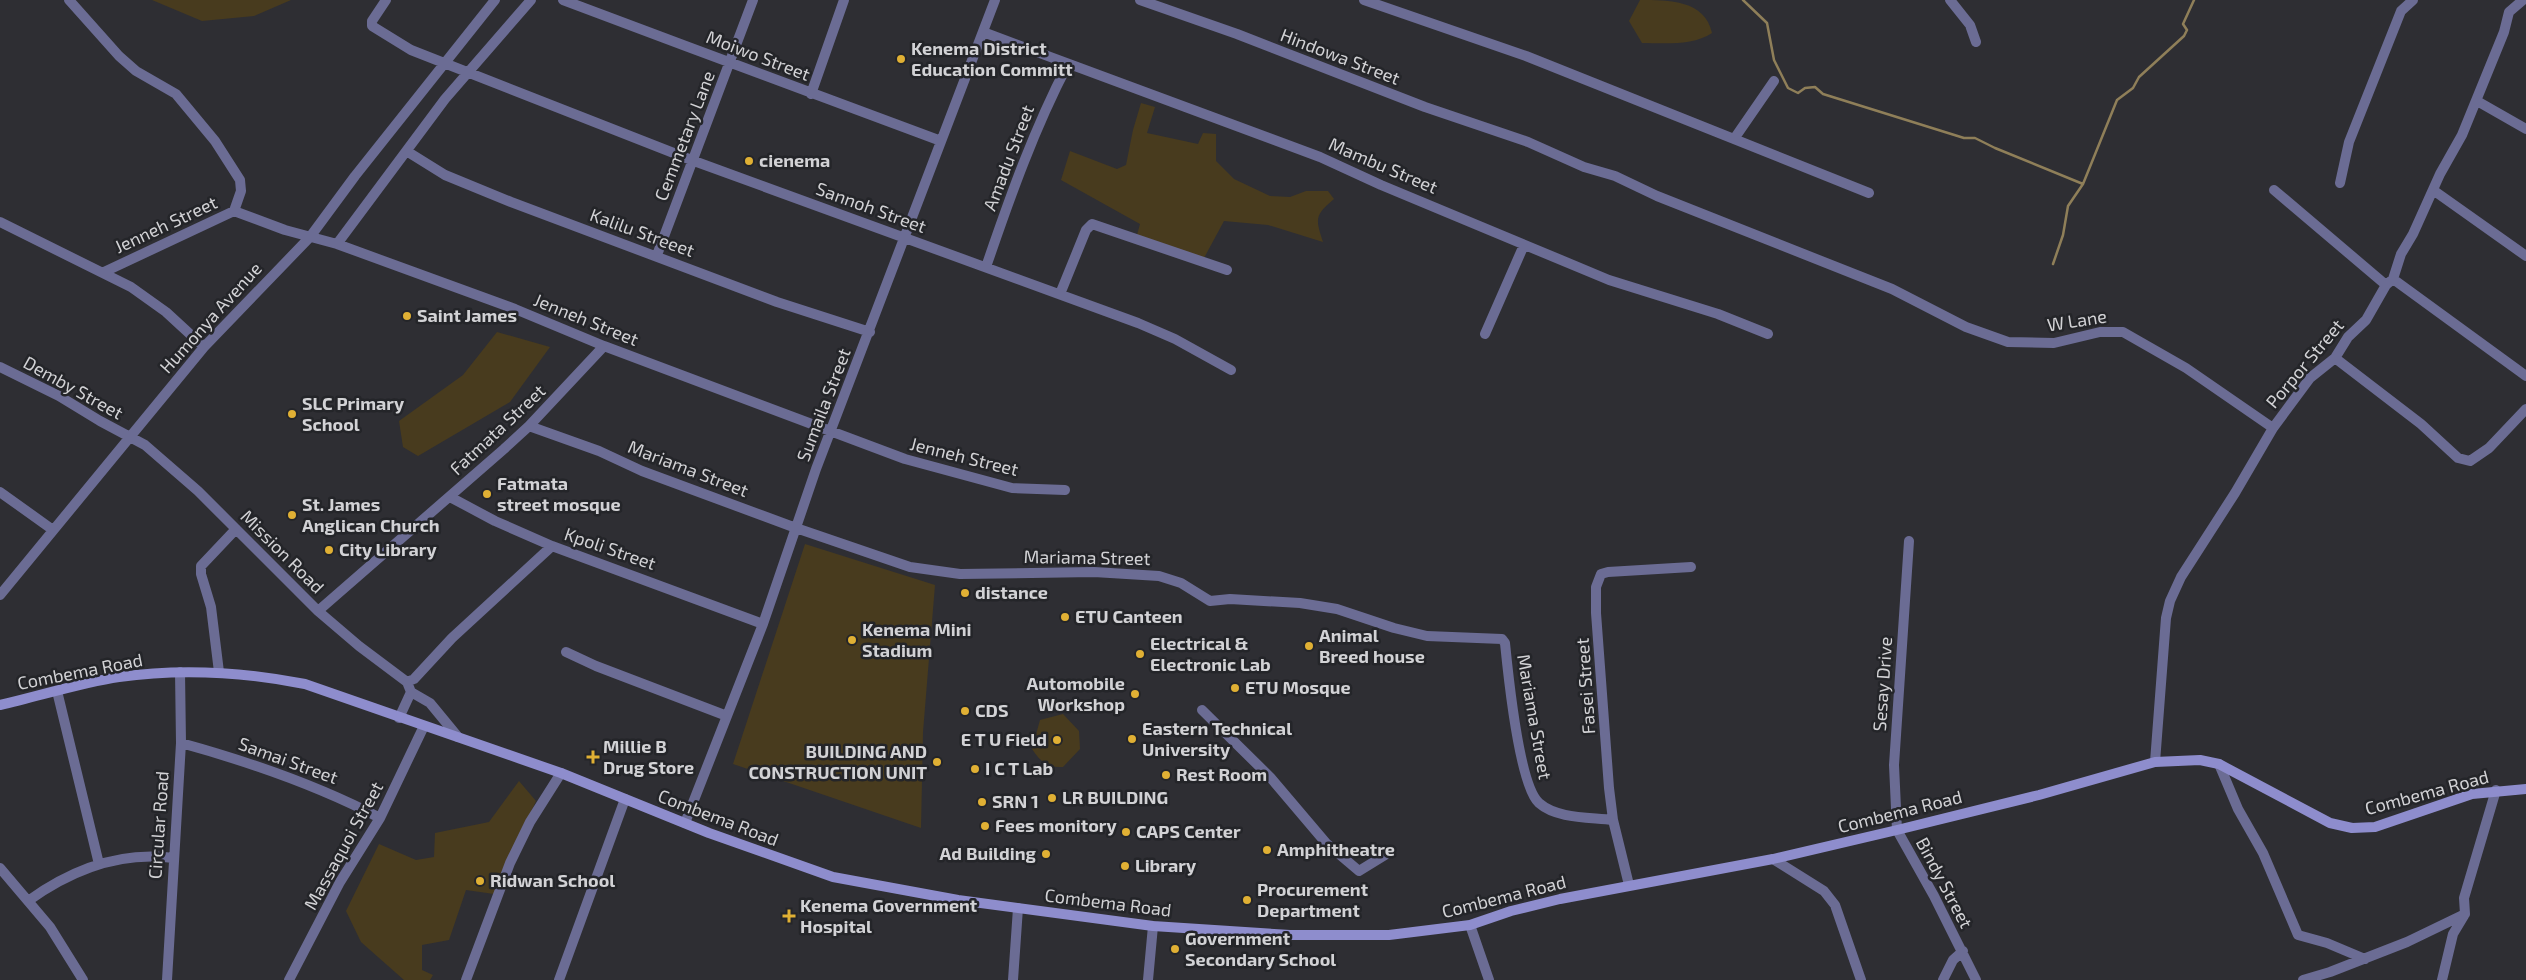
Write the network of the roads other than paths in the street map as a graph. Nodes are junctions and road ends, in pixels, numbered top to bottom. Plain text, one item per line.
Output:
1 (69, 0) edge
2 (386, 0) edge
3 (495, 0) edge
4 (531, 0) edge
5 (563, 0) edge
6 (753, 0) edge
7 (844, 0) edge
8 (996, 0) edge
9 (1140, 0) edge
10 (1364, 0) edge
11 (1950, 0) edge
12 (2413, 0) edge
13 (2522, 0) edge
14 (983, 32) junction
15 (1976, 42) dead end
16 (446, 63) junction
17 (729, 64) junction
18 (1068, 64) junction
19 (468, 71) junction
20 (1774, 81) dead end
21 (811, 94) junction
22 (2477, 101) junction
23 (2526, 129) edge
24 (1734, 139) junction
25 (942, 141) junction
26 (408, 152) junction
27 (694, 162) junction
28 (2340, 183) dead end
29 (2274, 190) dead end
30 (2433, 190) junction
31 (1869, 192) dead end
32 (234, 211) junction
33 (0, 222) edge
34 (310, 237) junction
35 (904, 239) junction
36 (337, 244) junction
37 (1524, 245) junction
38 (657, 255) junction
39 (2526, 256) edge
40 (986, 267) junction
41 (1228, 270) dead end
42 (104, 272) junction
43 (2390, 282) junction
44 (1060, 294) junction
45 (1924, 307) joint
46 (870, 332) junction
47 (1485, 334) dead end
48 (1768, 334) dead end
49 (604, 346) junction
50 (204, 347) junction
51 (2335, 358) junction
52 (0, 367) edge
53 (1231, 370) dead end
54 (2526, 376) edge
55 (2526, 409) edge
56 (529, 426) junction
57 (2273, 428) junction
58 (830, 431) junction
59 (129, 438) junction
60 (1065, 490) dead end
61 (0, 492) edge
62 (450, 497) junction
63 (796, 528) junction
64 (236, 529) junction
65 (53, 530) junction
66 (1909, 541) dead end
67 (552, 546) junction
68 (1691, 567) dead end
69 (2, 590) edge
70 (318, 611) junction
71 (764, 624) junction
72 (566, 652) dead end
73 (180, 672) junction
74 (219, 672) junction
75 (409, 687) junction
76 (57, 691) junction
77 (0, 705) edge
78 (1202, 710) dead end
79 (727, 716) junction
80 (399, 718) junction
81 (424, 726) junction
82 (458, 737) junction
83 (181, 742) junction
84 (2155, 762) junction
85 (2219, 764) junction
86 (560, 774) junction
87 (2526, 789) edge
88 (2496, 790) junction
89 (625, 799) junction
90 (380, 818) junction
91 (1613, 820) junction
92 (685, 823) junction
93 (1897, 830) junction
94 (1385, 855) dead end
95 (173, 858) junction
96 (1774, 859) junction
97 (99, 864) junction
98 (0, 868) edge
99 (1629, 885) junction
100 (28, 901) junction
101 (1018, 908) junction
102 (2465, 914) junction
103 (1470, 925) junction
104 (1153, 926) junction
105 (1963, 951) junction
106 (2365, 959) junction
107 (1859, 977) edge
108 (84, 980) edge
109 (167, 980) edge
110 (289, 980) edge
111 (466, 980) edge
112 (559, 980) edge
113 (1013, 980) edge
114 (1148, 980) edge
115 (1489, 980) edge
116 (1943, 980) edge
117 (1976, 980) edge
118 (2303, 980) edge
119 (2442, 980) edge

1 - 32 street
2 - 16 street, Sannoh Street
3 - 16 street, Humonya Avenue
4 - 19 street
5 - 17 street, Moiwo Street
6 - 17 street, Cemmetary Lane
7 - 21 street
8 - 14 street, Sumaila Street
9 - 45 street, Hindowa Street
10 - 24 street
11 - 15 street
12 - 28 street
13 - 22 street, Porpor Street
14 - 18 street, Mambu Street
14 - 25 street, Sumaila Street
16 - 19 street, Sannoh Street
16 - 34 street, Humonya Avenue
17 - 21 street, Moiwo Street
17 - 27 street, Cemmetary Lane
18 - 37 street, Mambu Street
18 - 40 street, Amadu Street
19 - 26 street
19 - 27 street, Sannoh Street
20 - 24 street
21 - 25 street, Moiwo Street
22 - 23 street
22 - 30 street, Porpor Street
24 - 31 street
25 - 35 street, Sumaila Street
26 - 36 street
26 - 38 street, Kalilu Streeet
27 - 35 street, Sannoh Street
27 - 38 street, Cemmetary Lane
29 - 43 street
30 - 39 street
30 - 43 street, Porpor Street
32 - 34 street, Jenneh Street
32 - 42 street, Jenneh Street
33 - 42 street
34 - 36 street, Jenneh Street
34 - 50 street, Humonya Avenue
35 - 40 street, Sannoh Street
35 - 46 street, Sumaila Street
36 - 49 street, Jenneh Street
37 - 47 street
37 - 48 street, Mambu Street
38 - 46 street, Kalilu Streeet
40 - 44 street, Sannoh Street
41 - 44 street
42 - 50 street
43 - 51 street, Porpor Street
43 - 54 street
44 - 53 street, Sannoh Street
45 - 57 street, W Lane
46 - 58 street, Sumaila Street
49 - 56 street, Fatmata Street
49 - 58 street, Jenneh Street
50 - 59 street, Humonya Avenue
51 - 55 street
51 - 57 street, Porpor Street
52 - 59 street, Demby Street
56 - 62 street, Fatmata Street
56 - 63 street, Mariama Street
57 - 84 street, Porpor Street
58 - 60 street, Jenneh Street
58 - 63 street, Sumaila Street
59 - 64 street, Mission Road
59 - 65 street, Humonya Avenue
61 - 65 street
62 - 67 street, Kpoli Street
62 - 70 street, Fatmata Street
63 - 71 street, Sumaila Street
63 - 91 street, Mariama Street
64 - 70 street, Mission Road
64 - 74 street
65 - 69 street, Humonya Avenue
66 - 93 street, Sesay Drive
67 - 71 street, Kpoli Street
67 - 75 street
68 - 91 street, Fasei Street
70 - 75 street, Mission Road
71 - 79 street, Sumaila Street
72 - 79 street
73 - 74 street, Combema Road
73 - 76 street, Combema Road
73 - 83 street, Circular Road
74 - 80 street, Combema Road
75 - 80 street
75 - 82 street, Mission Road
76 - 77 street, Combema Road
76 - 97 street
78 - 94 street
79 - 92 street, Sumaila Street
80 - 81 street, Combema Road
81 - 82 street, Combema Road
81 - 90 street, Massaquoi Street
82 - 86 street, Combema Road
83 - 90 street, Samai Street
83 - 95 street, Circular Road
84 - 85 street, Combema Road
84 - 93 street, Combema Road
85 - 88 street, Combema Road
85 - 106 street
86 - 89 street, Combema Road
86 - 111 street
87 - 88 street, Combema Road
88 - 102 street
89 - 92 street, Combema Road
89 - 112 street
90 - 110 street, Massaquoi Street
91 - 99 street, Fasei Street
92 - 101 street, Combema Road
93 - 96 street, Combema Road
93 - 105 street, Bindy Street
95 - 97 street
95 - 109 street, Circular Road
96 - 99 street, Combema Road
96 - 107 street
97 - 100 street
98 - 100 street
99 - 103 street, Combema Road
100 - 108 street
101 - 104 street, Combema Road
101 - 113 street
102 - 106 street
102 - 119 street
103 - 104 street, Combema Road
103 - 115 street
104 - 114 street
105 - 116 street, Bindy Street
105 - 117 street, Bindy Street
106 - 118 street

